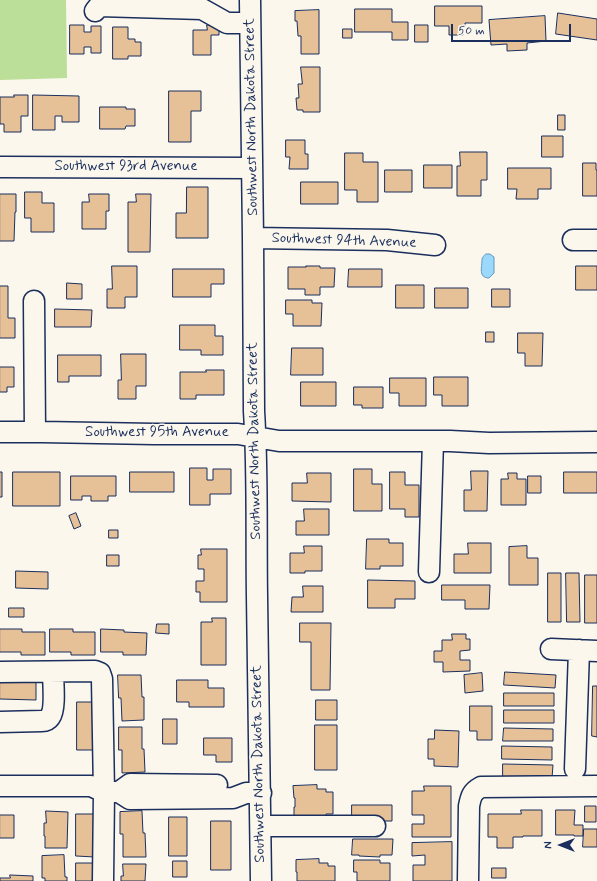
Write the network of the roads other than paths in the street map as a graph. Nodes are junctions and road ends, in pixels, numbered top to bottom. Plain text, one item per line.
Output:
1 (250, 0) edge
2 (95, 11) dead end
3 (250, 23) junction
4 (0, 167) edge
5 (252, 168) junction
6 (253, 238) junction
7 (574, 240) dead end
8 (597, 240) edge
9 (436, 245) dead end
10 (34, 301) dead end
11 (0, 432) edge
12 (35, 432) junction
13 (256, 438) junction
14 (432, 441) junction
15 (597, 442) edge
16 (429, 572) dead end
17 (551, 649) dead end
18 (588, 651) edge
19 (0, 672) edge
20 (53, 672) junction
21 (0, 722) edge
22 (574, 769) dead end
23 (0, 786) edge
24 (597, 786) edge
25 (111, 792) junction
26 (253, 793) junction
27 (0, 798) edge
28 (260, 826) junction
29 (375, 826) dead end
30 (103, 881) edge
31 (261, 881) edge
32 (468, 881) edge

1 - 3 street, Southwest North Dakota Street
2 - 3 street
3 - 5 street, Southwest North Dakota Street
4 - 5 street, Southwest 93rd Avenue
5 - 6 street, Southwest North Dakota Street
6 - 9 street, Southwest 94th Avenue
6 - 13 street, Southwest North Dakota Street
7 - 8 street
10 - 12 street
11 - 12 street, Southwest 95th Avenue
12 - 13 street, Southwest 95th Avenue
13 - 14 street, Southwest 95th Avenue
13 - 26 street, Southwest North Dakota Street
14 - 15 street, Southwest 95th Avenue
14 - 16 street
17 - 18 street
18 - 22 street
19 - 20 street
20 - 21 street
20 - 25 street
23 - 25 street
24 - 32 street
25 - 26 street
25 - 27 street
25 - 30 street
26 - 28 street, Southwest North Dakota Street
28 - 29 street
28 - 31 street, Southwest North Dakota Street

